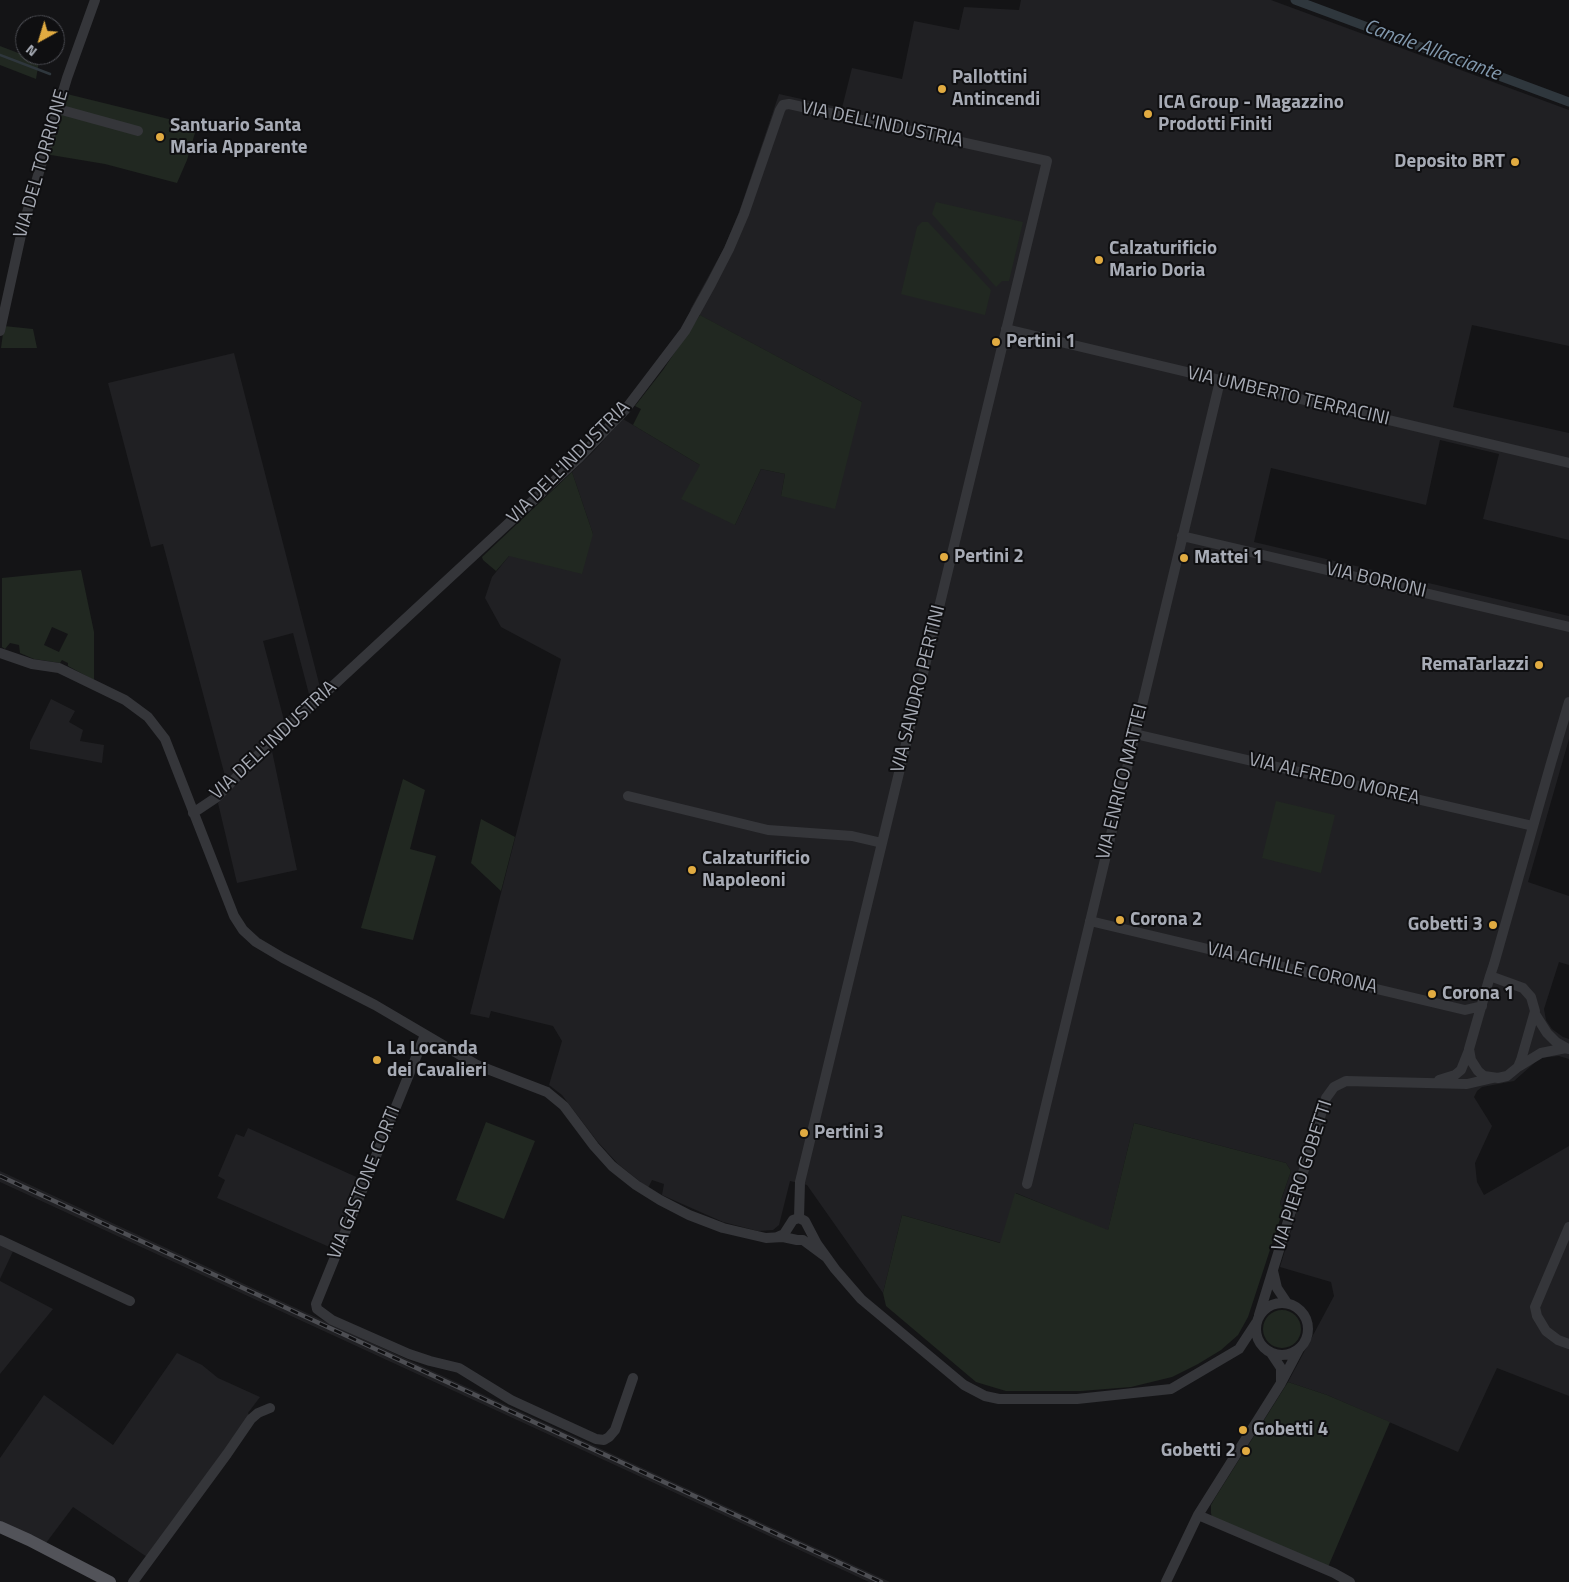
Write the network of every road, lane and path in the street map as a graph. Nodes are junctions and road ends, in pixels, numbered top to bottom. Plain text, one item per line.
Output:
1 (95, 0) edge
2 (58, 109) junction
3 (138, 131) dead end
4 (1047, 162) joint
5 (1006, 329) junction
6 (0, 331) edge
7 (1220, 381) junction
8 (1569, 463) edge
9 (1182, 536) junction
10 (1569, 627) edge
11 (0, 653) edge
12 (1569, 702) edge
13 (1135, 734) junction
14 (628, 796) dead end
15 (192, 813) junction
16 (1533, 826) junction
17 (882, 843) junction
18 (1090, 921) junction
19 (1490, 976) junction
20 (1482, 1006) junction
21 (1465, 1010) junction
22 (1535, 1014) junction
23 (1478, 1020) junction
24 (425, 1035) junction
25 (1469, 1049) junction
26 (1567, 1049) edge
27 (1518, 1067) junction
28 (1493, 1078) junction
29 (1427, 1083) junction
30 (1027, 1184) dead end
31 (799, 1218) junction
32 (1569, 1227) edge
33 (810, 1229) junction
34 (790, 1233) junction
35 (0, 1240) edge
36 (803, 1240) junction
37 (826, 1257) junction
38 (1273, 1270) junction
39 (130, 1301) dead end
40 (1287, 1303) junction
41 (1257, 1319) junction
42 (1569, 1344) edge
43 (1239, 1349) junction
44 (1299, 1349) junction
45 (1267, 1351) junction
46 (633, 1378) dead end
47 (1281, 1383) junction
48 (270, 1408) dead end
49 (1198, 1515) junction
50 (0, 1527) edge
51 (110, 1582) edge
52 (133, 1582) edge
53 (1166, 1582) edge
54 (1350, 1582) edge

1 - 2 street, VIA DEL TORRIONE
2 - 3 street
2 - 6 street, VIA DEL TORRIONE
4 - 5 street, VIA SANDRO PERTINI
4 - 15 street, VIA DELL'INDUSTRIA
5 - 7 street, VIA UMBERTO TERRACINI
5 - 17 street, VIA SANDRO PERTINI
7 - 8 street, VIA UMBERTO TERRACINI
7 - 9 street, VIA ENRICO MATTEI
9 - 10 street, VIA BORIONI
9 - 13 street, VIA ENRICO MATTEI
11 - 15 street
12 - 16 street
13 - 16 street, VIA ALFREDO MOREA
13 - 18 street, VIA ENRICO MATTEI
14 - 17 street
15 - 24 street
16 - 19 street
17 - 31 street, VIA SANDRO PERTINI
18 - 21 street, VIA ACHILLE CORONA
18 - 30 street, VIA ENRICO MATTEI
19 - 20 street
19 - 22 street
20 - 21 street, VIA ACHILLE CORONA
20 - 23 street
21 - 23 street, VIA ACHILLE CORONA
22 - 26 street
22 - 27 street
23 - 25 street
24 - 34 street
24 - 46 street, VIA GASTONE CORTI
25 - 28 street
25 - 29 street
26 - 27 street
27 - 28 street
28 - 29 street, VIA PIERO GOBETTI
29 - 38 street, VIA PIERO GOBETTI
31 - 33 street
31 - 34 street
32 - 42 street
33 - 36 street
33 - 37 street
34 - 36 street
35 - 39 street
36 - 37 street
37 - 43 street
38 - 40 street, VIA PIERO GOBETTI
38 - 41 street, VIA PIERO GOBETTI
40 - 41 street
40 - 44 street
41 - 43 street
41 - 45 street
43 - 45 street
44 - 45 street
44 - 47 street
45 - 47 street
47 - 49 street
48 - 52 street
49 - 53 street
49 - 54 street
50 - 51 main road

